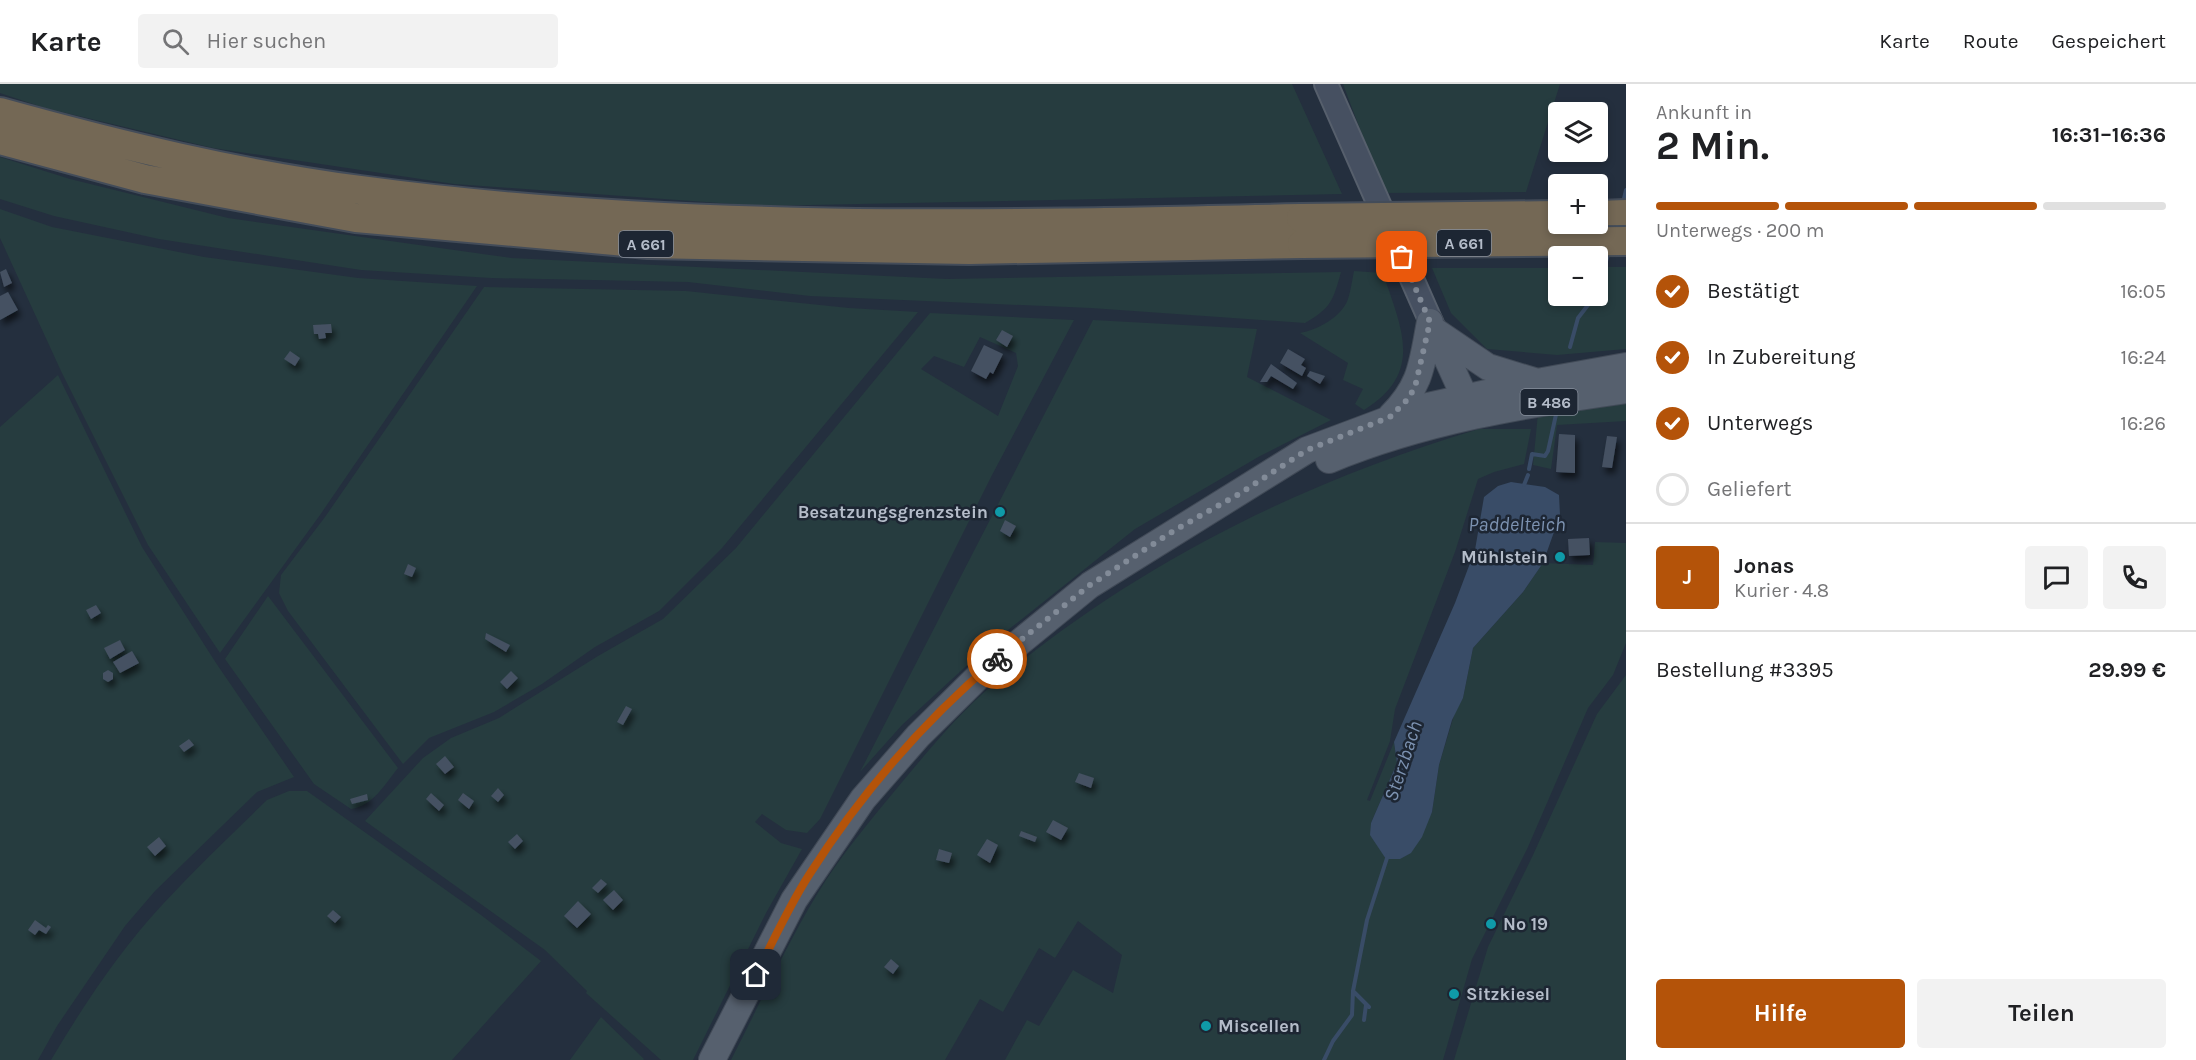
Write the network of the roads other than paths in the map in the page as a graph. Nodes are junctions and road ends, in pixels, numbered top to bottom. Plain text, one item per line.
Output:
1 (1326, 84) edge
2 (0, 112) edge
3 (0, 140) edge
4 (1608, 214) edge
5 (1626, 214) edge
6 (1548, 216) edge
7 (1301, 231) junction
8 (1626, 241) edge
9 (1433, 327) junction
10 (1626, 366) edge
11 (1537, 382) junction
12 (1626, 390) edge
13 (1469, 407) junction
14 (1390, 417) junction
15 (1239, 494) junction
16 (712, 1060) edge

1 - 9 main road
2 - 7 highway, A 661
3 - 7 highway, A 661
4 - 5 highway
6 - 7 highway, A 661, bridge
7 - 8 highway, A 661, bridge
9 - 11 main road
9 - 13 main road
9 - 14 main road
10 - 11 main road, B 486
11 - 13 main road, B 486
12 - 13 main road, B 486
13 - 14 main road, B 486
13 - 15 main road, B 486
14 - 15 main road, B 486
15 - 16 main road, B 486

